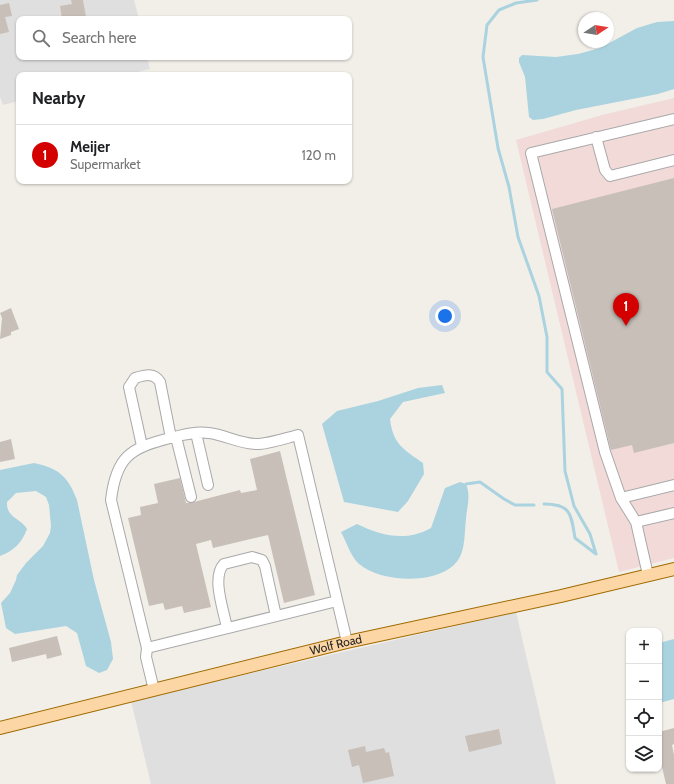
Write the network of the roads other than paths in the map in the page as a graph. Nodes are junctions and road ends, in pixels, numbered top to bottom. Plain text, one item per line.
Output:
1 (674, 119) edge
2 (596, 137) junction
3 (674, 160) edge
4 (196, 433) junction
5 (174, 438) junction
6 (142, 446) junction
7 (208, 484) dead end
8 (674, 485) edge
9 (191, 497) dead end
10 (621, 498) junction
11 (674, 513) edge
12 (636, 522) junction
13 (674, 569) edge
14 (648, 575) junction
15 (337, 601) junction
16 (276, 616) junction
17 (227, 628) junction
18 (347, 642) junction
19 (147, 648) junction
20 (154, 690) junction
21 (1, 725) edge

1 - 2 lane
2 - 3 lane
2 - 10 lane
4 - 5 lane
4 - 7 lane
4 - 15 lane
5 - 6 lane
5 - 6 lane
5 - 9 lane
6 - 19 lane
8 - 10 lane
10 - 12 lane
11 - 12 lane
12 - 14 lane
13 - 14 main road, Wolf Road
14 - 18 main road, Wolf Road
15 - 16 lane
15 - 18 lane
16 - 17 lane
16 - 17 lane
17 - 19 lane
18 - 20 main road, Wolf Road
19 - 20 lane
20 - 21 main road, Wolf Road

